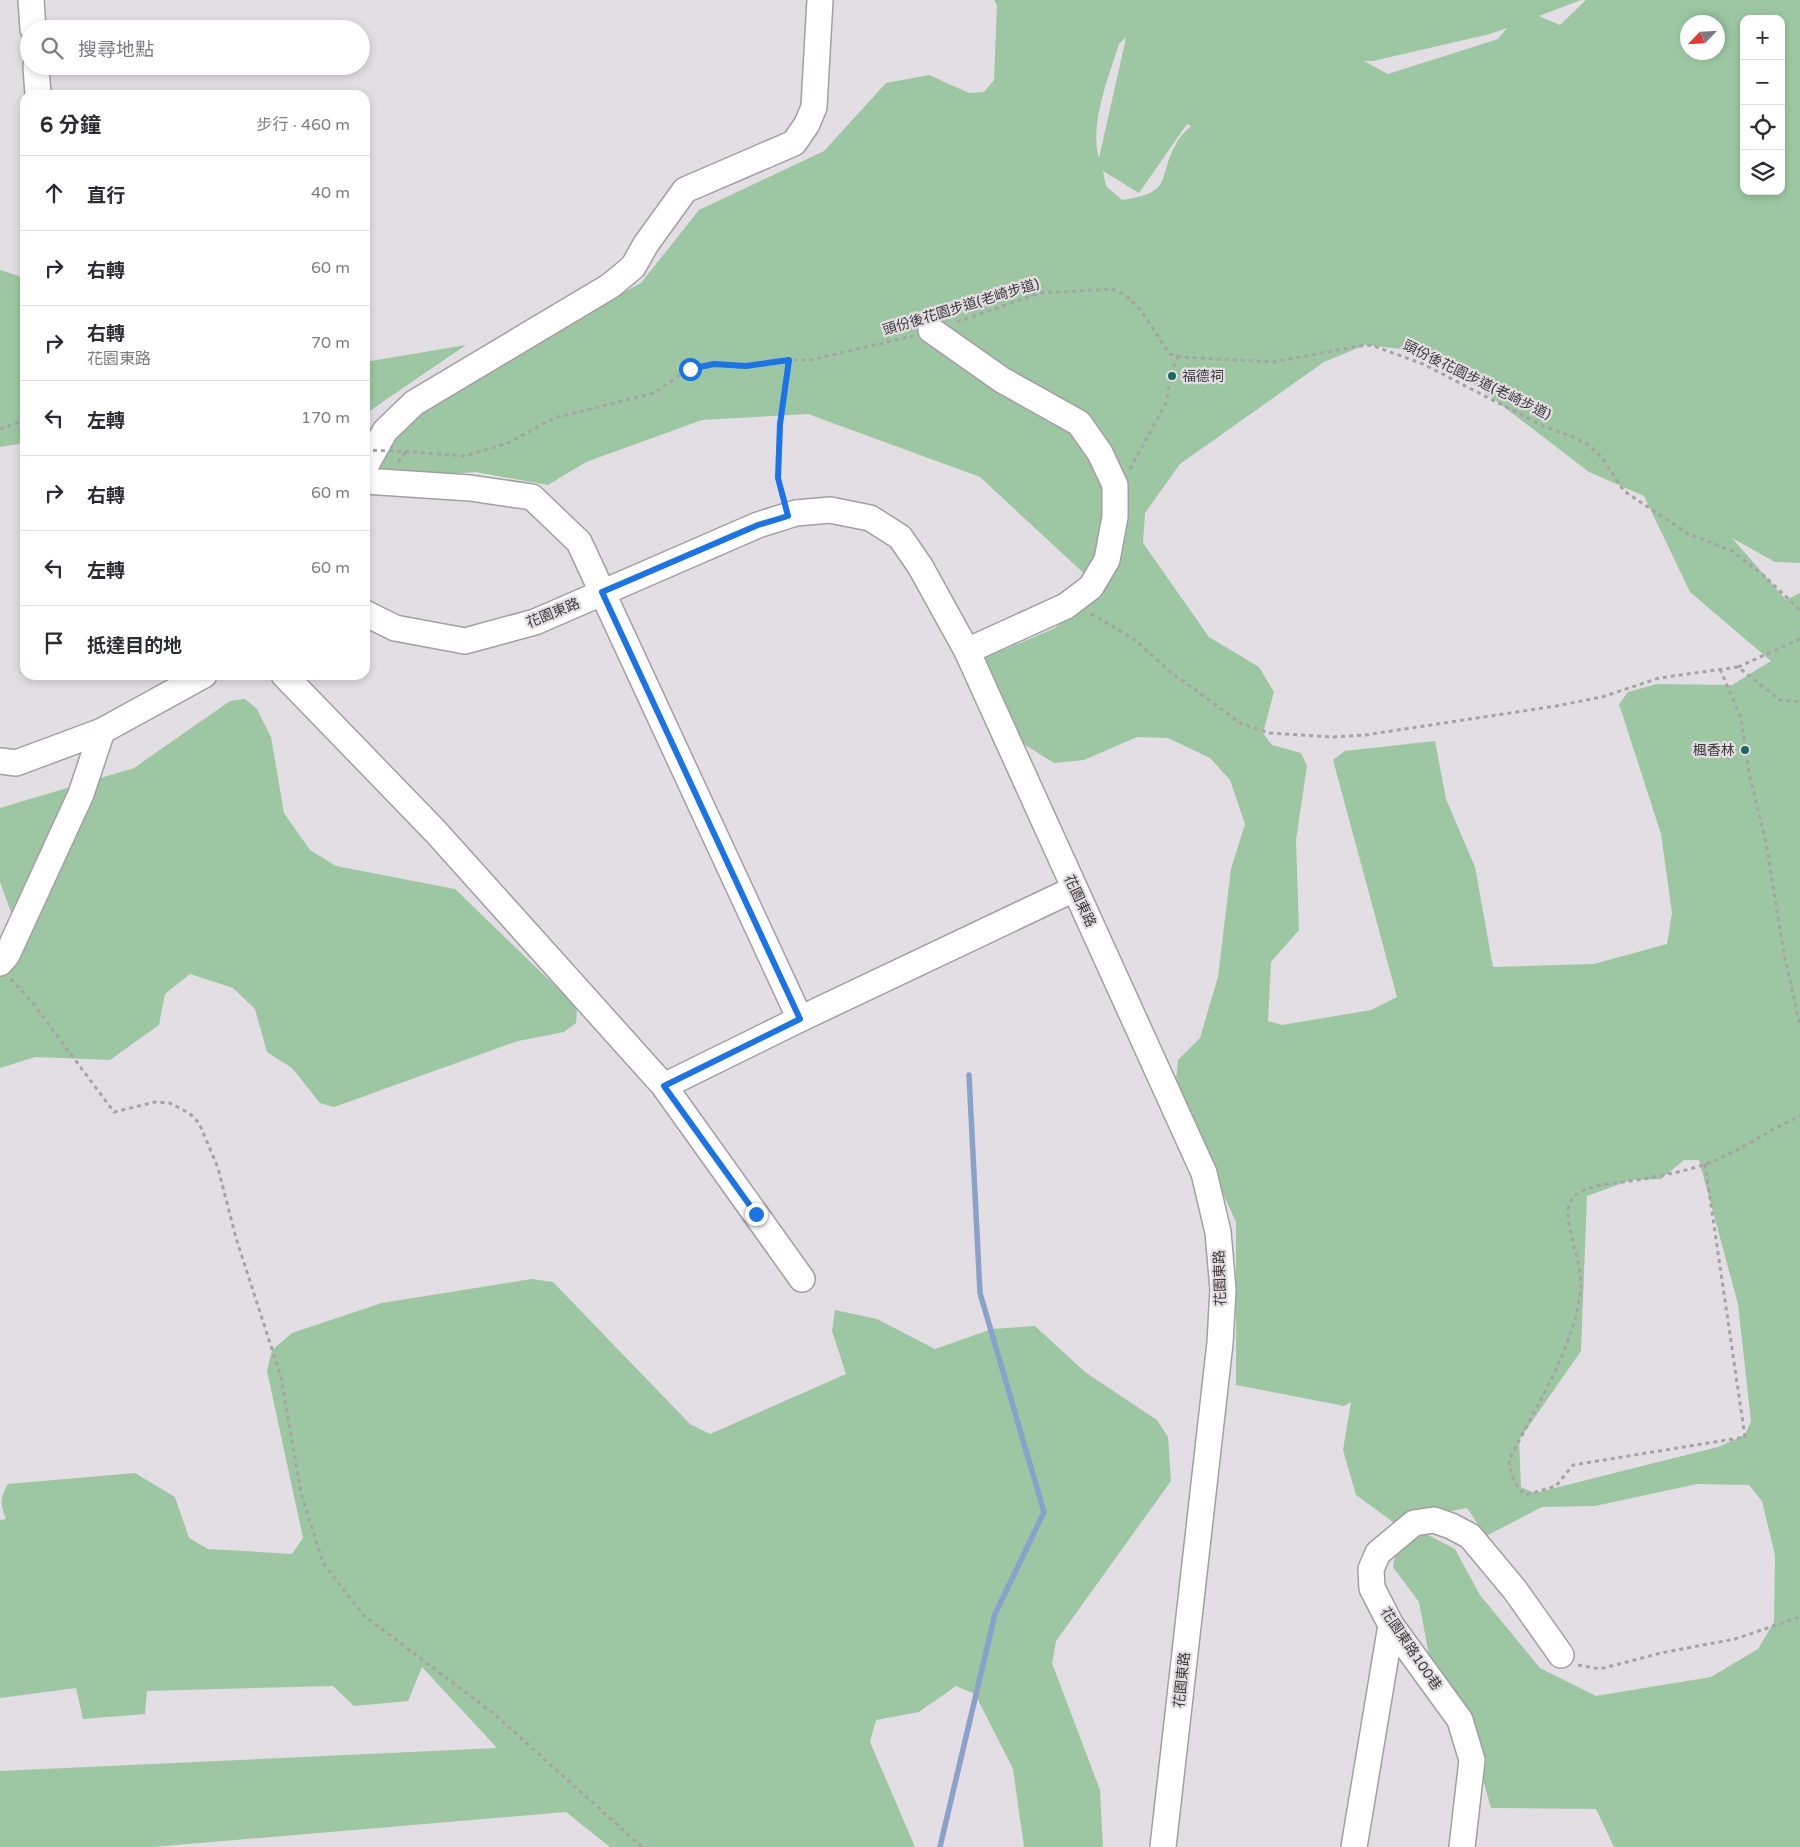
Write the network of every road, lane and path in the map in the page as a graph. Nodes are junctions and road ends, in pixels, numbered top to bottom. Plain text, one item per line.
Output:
1 (31, 0) edge
2 (820, 0) edge
3 (32, 20) edge
4 (37, 75) edge
5 (38, 90) edge
6 (931, 330) junction
7 (1178, 356) junction
8 (789, 360) junction
9 (20, 422) edge
10 (0, 428) edge
11 (370, 450) edge
12 (370, 458) edge
13 (370, 481) edge
14 (1115, 485) junction
15 (788, 516) junction
16 (602, 592) junction
17 (1066, 606) junction
18 (1800, 610) edge
19 (370, 616) edge
20 (1800, 639) edge
21 (967, 651) junction
22 (1738, 667) junction
23 (1720, 669) junction
24 (195, 680) edge
25 (289, 680) edge
26 (1800, 702) edge
27 (102, 731) junction
28 (0, 761) edge
29 (1074, 889) junction
30 (3, 969) edge
31 (800, 1019) junction
32 (1800, 1025) edge
33 (664, 1086) junction
34 (1800, 1116) edge
35 (1706, 1164) junction
36 (802, 1279) dead end
37 (1800, 1617) edge
38 (1391, 1625) junction
39 (1561, 1655) joint
40 (642, 1847) edge
41 (1163, 1847) edge
42 (1354, 1847) edge
43 (1462, 1847) edge

1 - 3 street
2 - 12 street
4 - 5 street
6 - 7 path, 頭份後花園步道(老崎步道)
6 - 8 path, 頭份後花園步道(老崎步道)
6 - 14 street
7 - 14 path
7 - 18 path, 頭份後花園步道(老崎步道)
8 - 11 path, 頭份後花園步道(老崎步道), bridge
8 - 15 path
9 - 10 path
13 - 16 street
14 - 17 street
15 - 16 street, 花園東路
15 - 21 street, 花園東路
16 - 19 street, 花園東路
16 - 31 street
17 - 21 street
17 - 23 path
20 - 22 path
21 - 29 street, 花園東路
22 - 23 path
22 - 26 path
23 - 32 path
24 - 27 street
25 - 33 street
27 - 28 street
27 - 30 street
29 - 31 street
29 - 41 street, 花園東路
30 - 40 path
31 - 33 street
33 - 36 street
34 - 35 path
35 - 35 path
37 - 39 path
38 - 39 street, 花園東路100巷
38 - 42 street
38 - 43 street, 花園東路100巷

